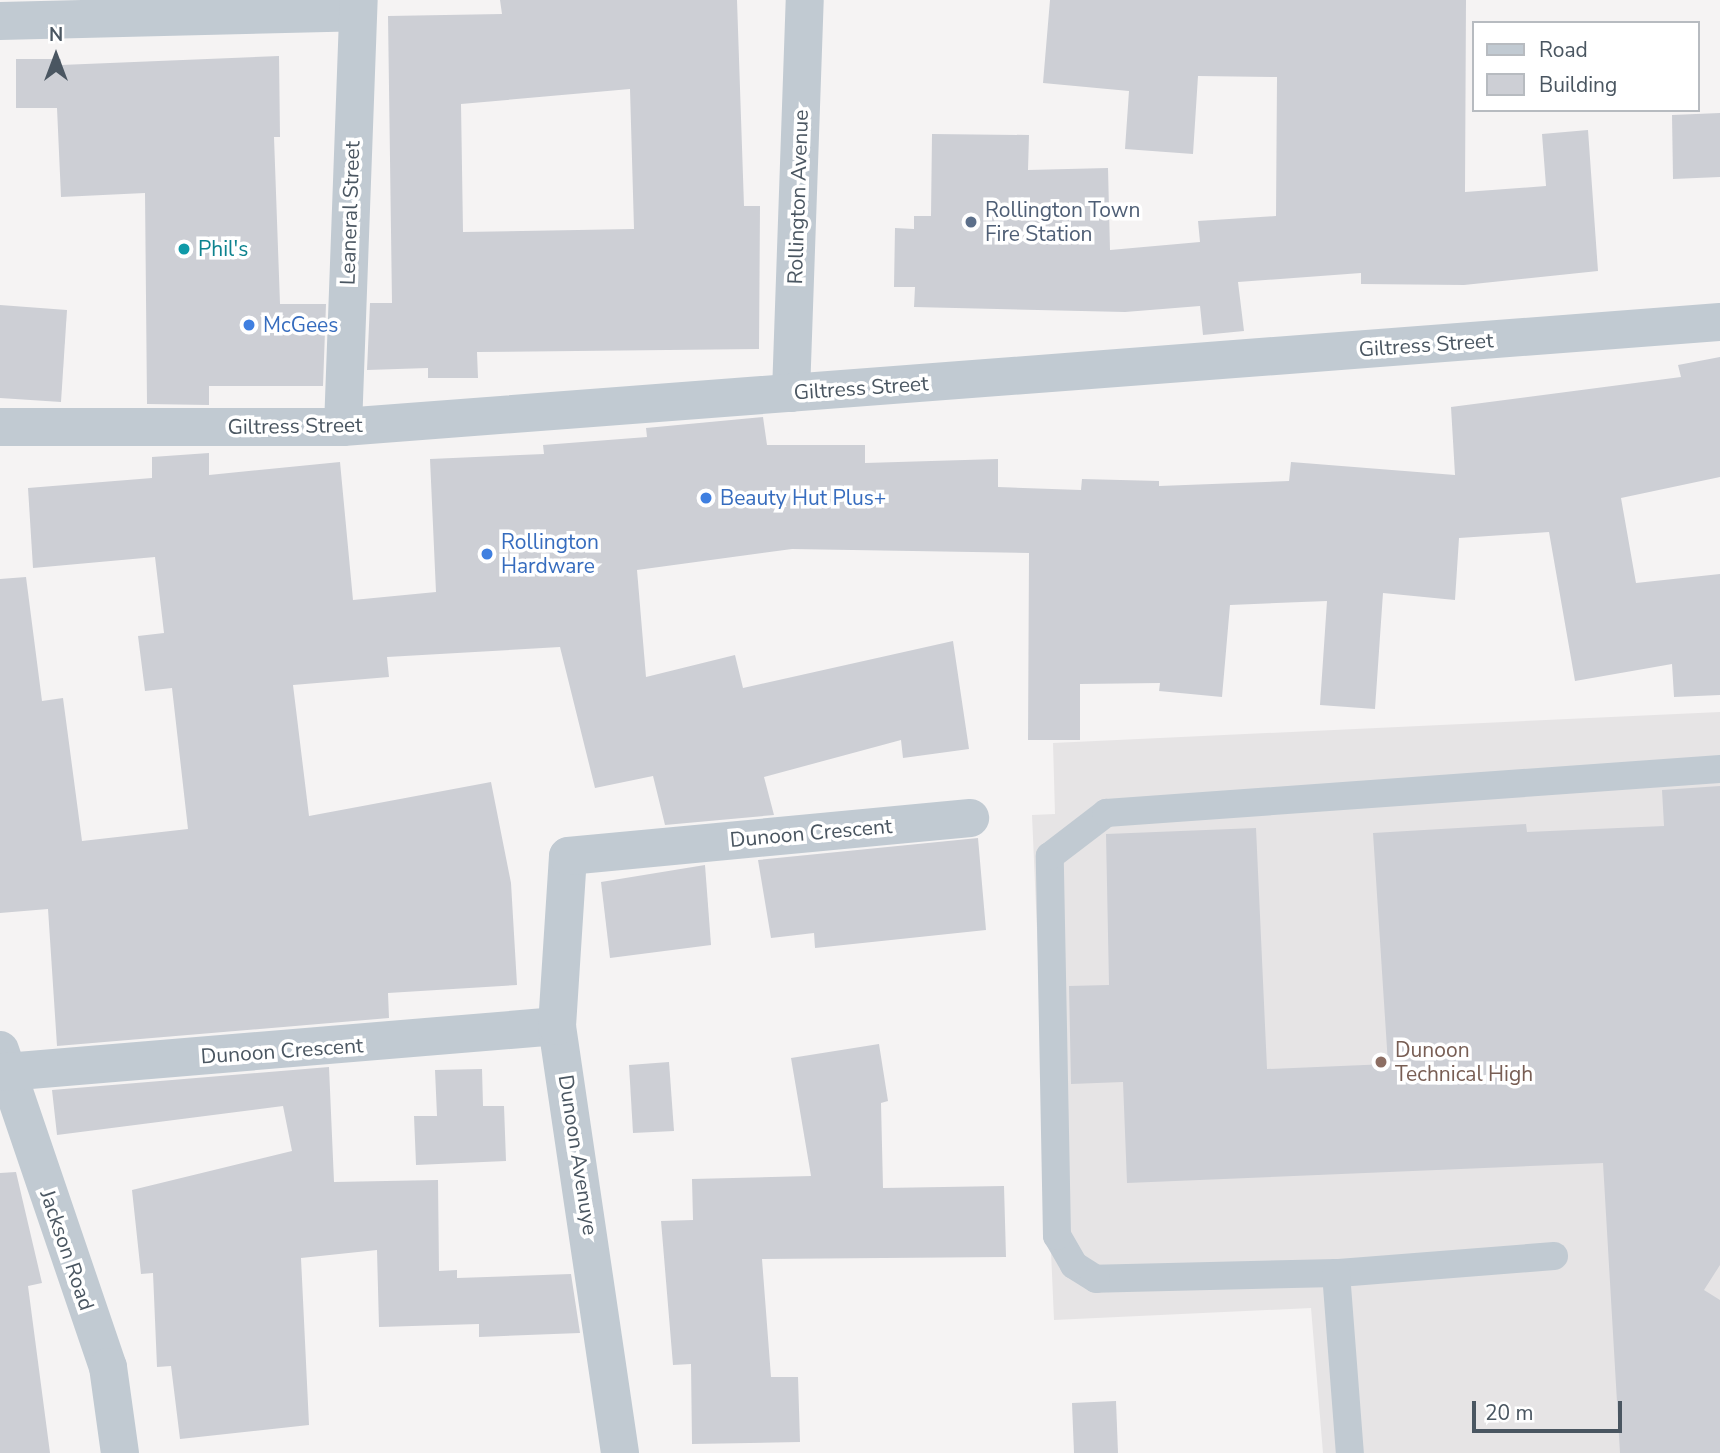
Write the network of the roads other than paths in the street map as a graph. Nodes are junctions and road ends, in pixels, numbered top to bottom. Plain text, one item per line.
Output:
1 (805, 0) edge
2 (358, 6) edge
3 (0, 21) edge
4 (1720, 322) edge
5 (791, 393) junction
6 (0, 427) edge
7 (342, 427) junction
8 (1720, 769) edge
9 (970, 818) dead end
10 (568, 856) joint
11 (557, 1026) junction
12 (3, 1061) edge
13 (1554, 1256) dead end
14 (1336, 1273) junction
15 (120, 1453) edge
16 (620, 1453) edge
17 (1350, 1453) edge

1 - 5 street, Rollington Avenue
2 - 3 street
2 - 7 street, Leaneral Street
4 - 5 street, Giltress Street
5 - 7 street, Giltress Street
6 - 7 street, Giltress Street
8 - 14 lane
9 - 10 street, Dunoon Crescent
10 - 11 street, Dunoon Avenuye
11 - 12 street, Dunoon Crescent
11 - 16 street, Dunoon Avenuye
12 - 15 street, Jackson Road
13 - 14 lane
14 - 17 lane

